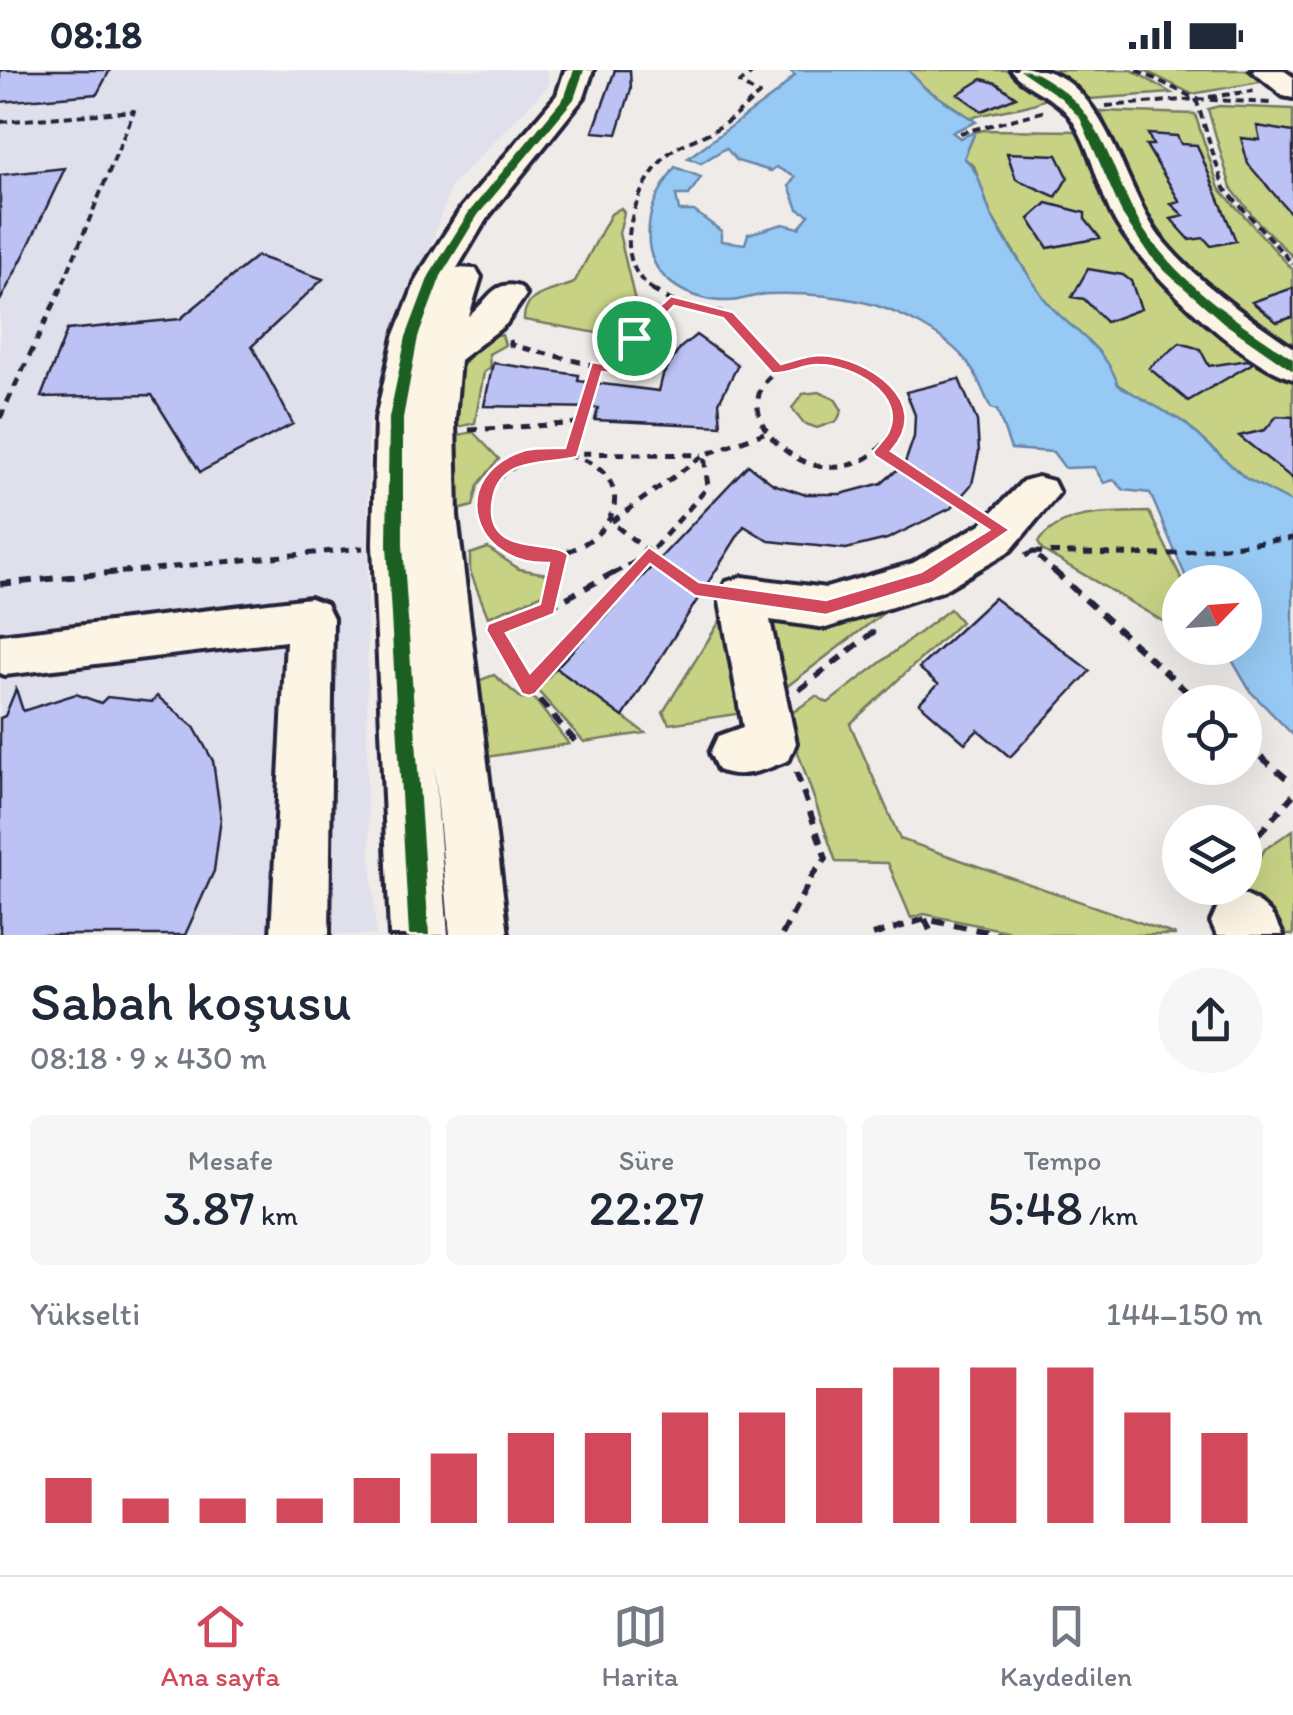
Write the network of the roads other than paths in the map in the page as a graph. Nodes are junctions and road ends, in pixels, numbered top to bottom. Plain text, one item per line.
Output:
1 (579, 70) edge
2 (600, 70) edge
3 (1025, 70) edge
4 (1262, 80) edge
5 (1283, 97) edge
6 (508, 296) dead end
7 (440, 357) junction
8 (1293, 366) edge
9 (1038, 493) dead end
10 (5, 654) dead end
11 (736, 753) dead end
12 (300, 935) edge
13 (419, 935) edge
14 (478, 935) edge

1 - 13 street
2 - 7 street
3 - 8 street
4 - 5 street
6 - 7 street
7 - 14 street
9 - 11 street
10 - 12 street

